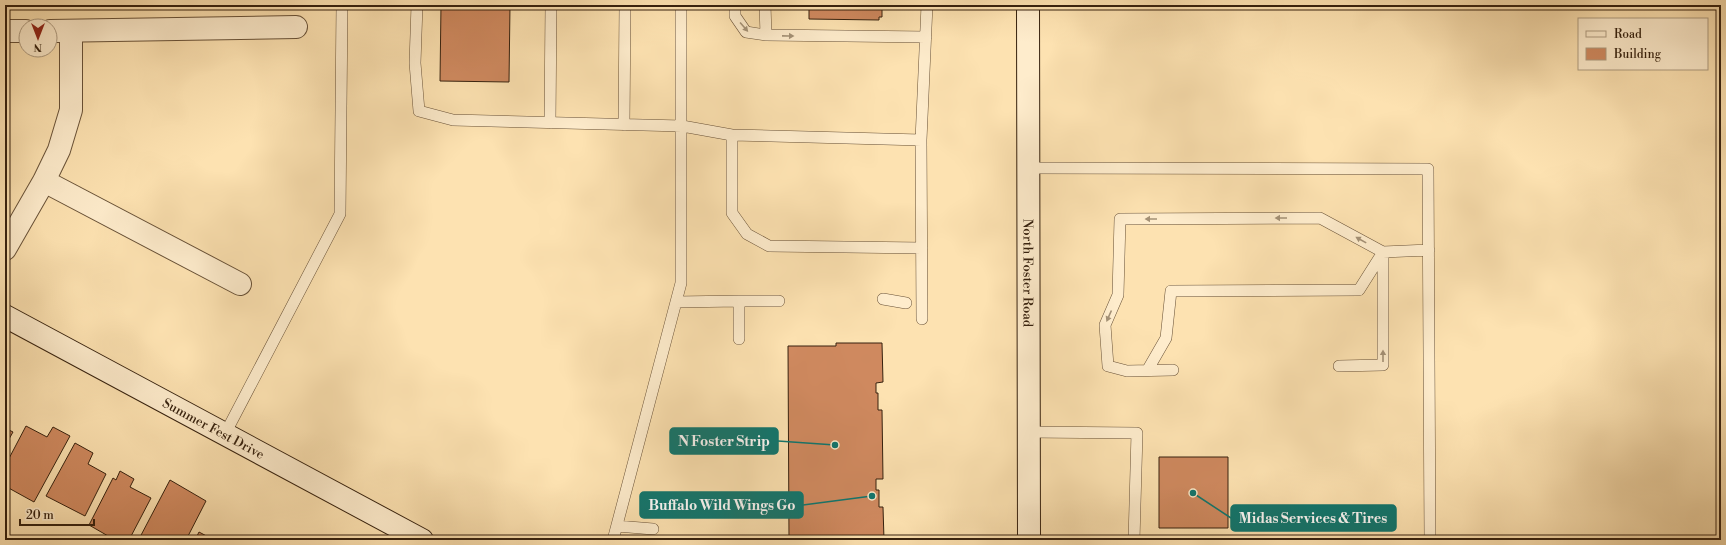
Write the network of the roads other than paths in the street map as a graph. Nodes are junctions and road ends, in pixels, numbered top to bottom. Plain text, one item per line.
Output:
1 (342, 5) edge
2 (417, 5) edge
3 (551, 5) edge
4 (625, 5) edge
5 (681, 5) edge
6 (735, 5) edge
7 (765, 5) edge
8 (927, 5) edge
9 (1028, 5) edge
10 (296, 27) dead end
11 (5, 31) edge
12 (18, 31) edge
13 (60, 31) edge
14 (766, 35) junction
15 (926, 37) junction
16 (550, 123) junction
17 (624, 125) junction
18 (682, 126) junction
19 (732, 135) junction
20 (921, 140) junction
21 (1028, 168) junction
22 (44, 181) junction
23 (922, 248) junction
24 (5, 249) edge
25 (1429, 250) junction
26 (1384, 252) junction
27 (240, 284) dead end
28 (883, 299) dead end
29 (739, 301) junction
30 (779, 301) dead end
31 (676, 302) junction
32 (906, 304) dead end
33 (5, 316) edge
34 (922, 319) dead end
35 (739, 339) dead end
36 (1339, 366) dead end
37 (1173, 370) dead end
38 (1147, 371) junction
39 (1029, 432) junction
40 (225, 434) junction
41 (617, 526) junction
42 (653, 529) dead end
43 (422, 540) edge
44 (613, 540) edge
45 (1029, 540) edge
46 (1134, 540) edge
47 (1430, 540) edge

1 - 40 lane
2 - 16 lane
3 - 16 lane
4 - 17 lane
5 - 18 lane
6 -> 14 lane
7 - 14 lane
8 - 15 lane
9 - 21 street, North Foster Road
10 - 13 street
11 - 12 street
13 - 22 street
14 -> 15 lane
15 - 20 lane
16 - 17 lane
17 - 18 lane
18 - 19 lane
18 - 31 lane
19 - 20 lane
19 - 23 lane
20 - 23 lane
21 - 25 lane
21 - 39 street, North Foster Road
22 - 24 street
22 - 27 street
23 - 34 lane
25 - 26 lane
25 - 47 lane
36 -> 26 lane
26 - 38 lane
26 -> 38 lane
28 - 32 lane
29 - 30 lane
29 - 31 lane
29 - 35 lane
31 - 41 lane
33 - 40 street, Summer Fest Drive
37 - 38 lane
39 - 45 street, North Foster Road
39 - 46 lane
40 - 43 street, Summer Fest Drive
41 - 42 lane
41 - 44 lane

